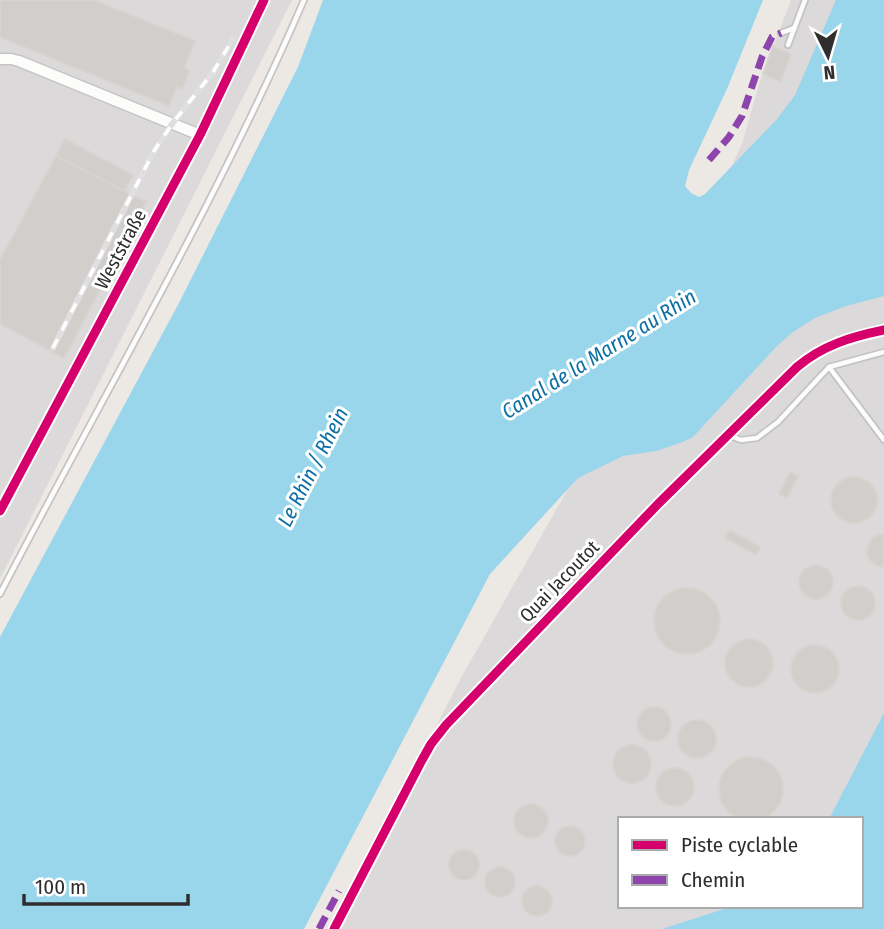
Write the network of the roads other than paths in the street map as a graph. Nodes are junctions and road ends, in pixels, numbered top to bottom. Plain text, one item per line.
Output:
1 (264, 0) edge
2 (304, 0) edge
3 (805, 0) edge
4 (795, 27) junction
5 (781, 33) dead end
6 (788, 45) dead end
7 (0, 59) edge
8 (200, 135) junction
9 (884, 330) edge
10 (884, 352) edge
11 (829, 367) junction
12 (727, 435) junction
13 (884, 440) edge
14 (0, 511) edge
15 (0, 594) edge
16 (334, 929) edge

1 - 8 street, Weststraße
2 - 15 lane
3 - 4 lane
4 - 5 lane
4 - 6 lane
7 - 8 street
8 - 14 street, Weststraße
9 - 12 street, Quai Jacoutot
10 - 11 lane
11 - 12 lane
11 - 13 lane
12 - 16 street, Quai Jacoutot

